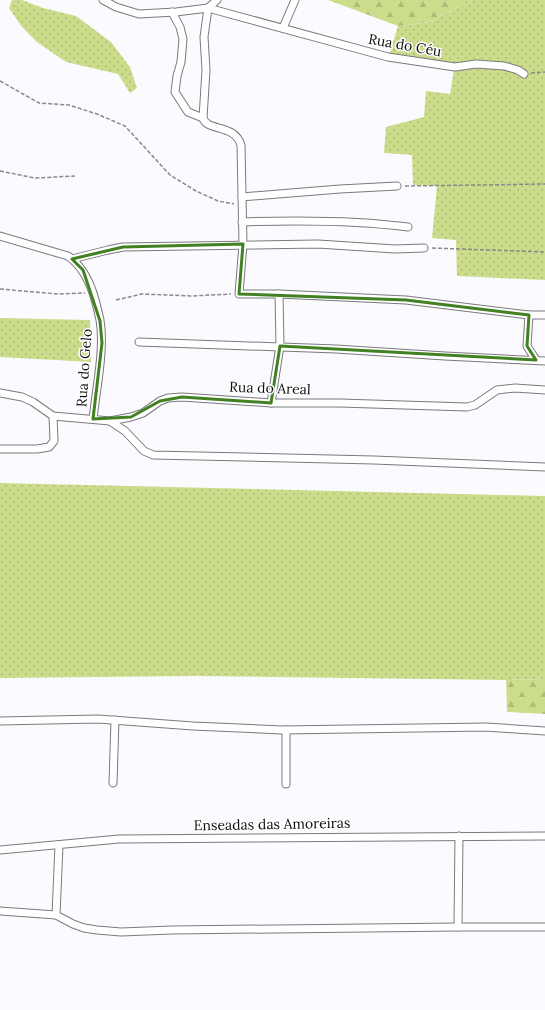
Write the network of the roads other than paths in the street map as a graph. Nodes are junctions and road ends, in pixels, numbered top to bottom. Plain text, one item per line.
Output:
1 (103, 0) edge
2 (217, 0) edge
3 (295, 0) edge
4 (208, 8) junction
5 (172, 12) junction
6 (283, 28) junction
7 (524, 74) road end
8 (202, 118) junction
9 (397, 186) road end
10 (242, 196) junction
11 (242, 222) junction
12 (408, 228) dead end
13 (0, 236) edge
14 (243, 244) junction
15 (424, 248) road end
16 (72, 259) junction
17 (279, 294) junction
18 (529, 315) junction
19 (545, 315) edge
20 (139, 342) dead end
21 (280, 346) junction
22 (536, 360) junction
23 (545, 361) edge
24 (544, 390) edge
25 (0, 393) edge
26 (271, 403) junction
27 (53, 416) junction
28 (93, 419) junction
29 (110, 420) junction
30 (0, 449) edge
31 (545, 467) edge
32 (115, 720) junction
33 (0, 721) edge
34 (286, 730) junction
35 (545, 731) edge
36 (113, 782) dead end
37 (286, 784) dead end
38 (459, 836) junction
39 (545, 836) edge
40 (59, 845) junction
41 (0, 850) edge
42 (0, 912) edge
43 (56, 915) junction
44 (458, 927) junction
45 (545, 927) edge

1 - 5 street, Rua do Céu
2 - 4 street
3 - 6 street
4 - 5 street, Rua do Céu
4 - 6 street, Rua do Céu
4 - 8 street
5 - 8 street
6 - 7 street, Rua do Céu
8 - 10 street
9 - 10 street
10 - 11 street
11 - 12 street
11 - 14 street
13 - 16 street, Rua do Gelo
14 - 15 street
14 - 16 street
14 - 17 street
16 - 28 street, Rua do Gelo
17 - 18 street
17 - 21 street
18 - 19 street
18 - 22 street
20 - 21 street
21 - 22 street
21 - 26 street
22 - 23 street
24 - 26 street, Rua do Areal
25 - 27 street
26 - 29 street, Rua do Areal
27 - 28 street, Rua do Areal
27 - 30 street
28 - 29 street, Rua do Areal
29 - 31 street
32 - 33 street
32 - 34 street
32 - 36 street
34 - 35 street
34 - 37 street
38 - 39 street, Enseadas das Amoreiras
38 - 40 street, Enseadas das Amoreiras
38 - 44 street
40 - 41 street, Enseadas das Amoreiras
40 - 43 street
42 - 43 street
43 - 44 street
44 - 45 street

